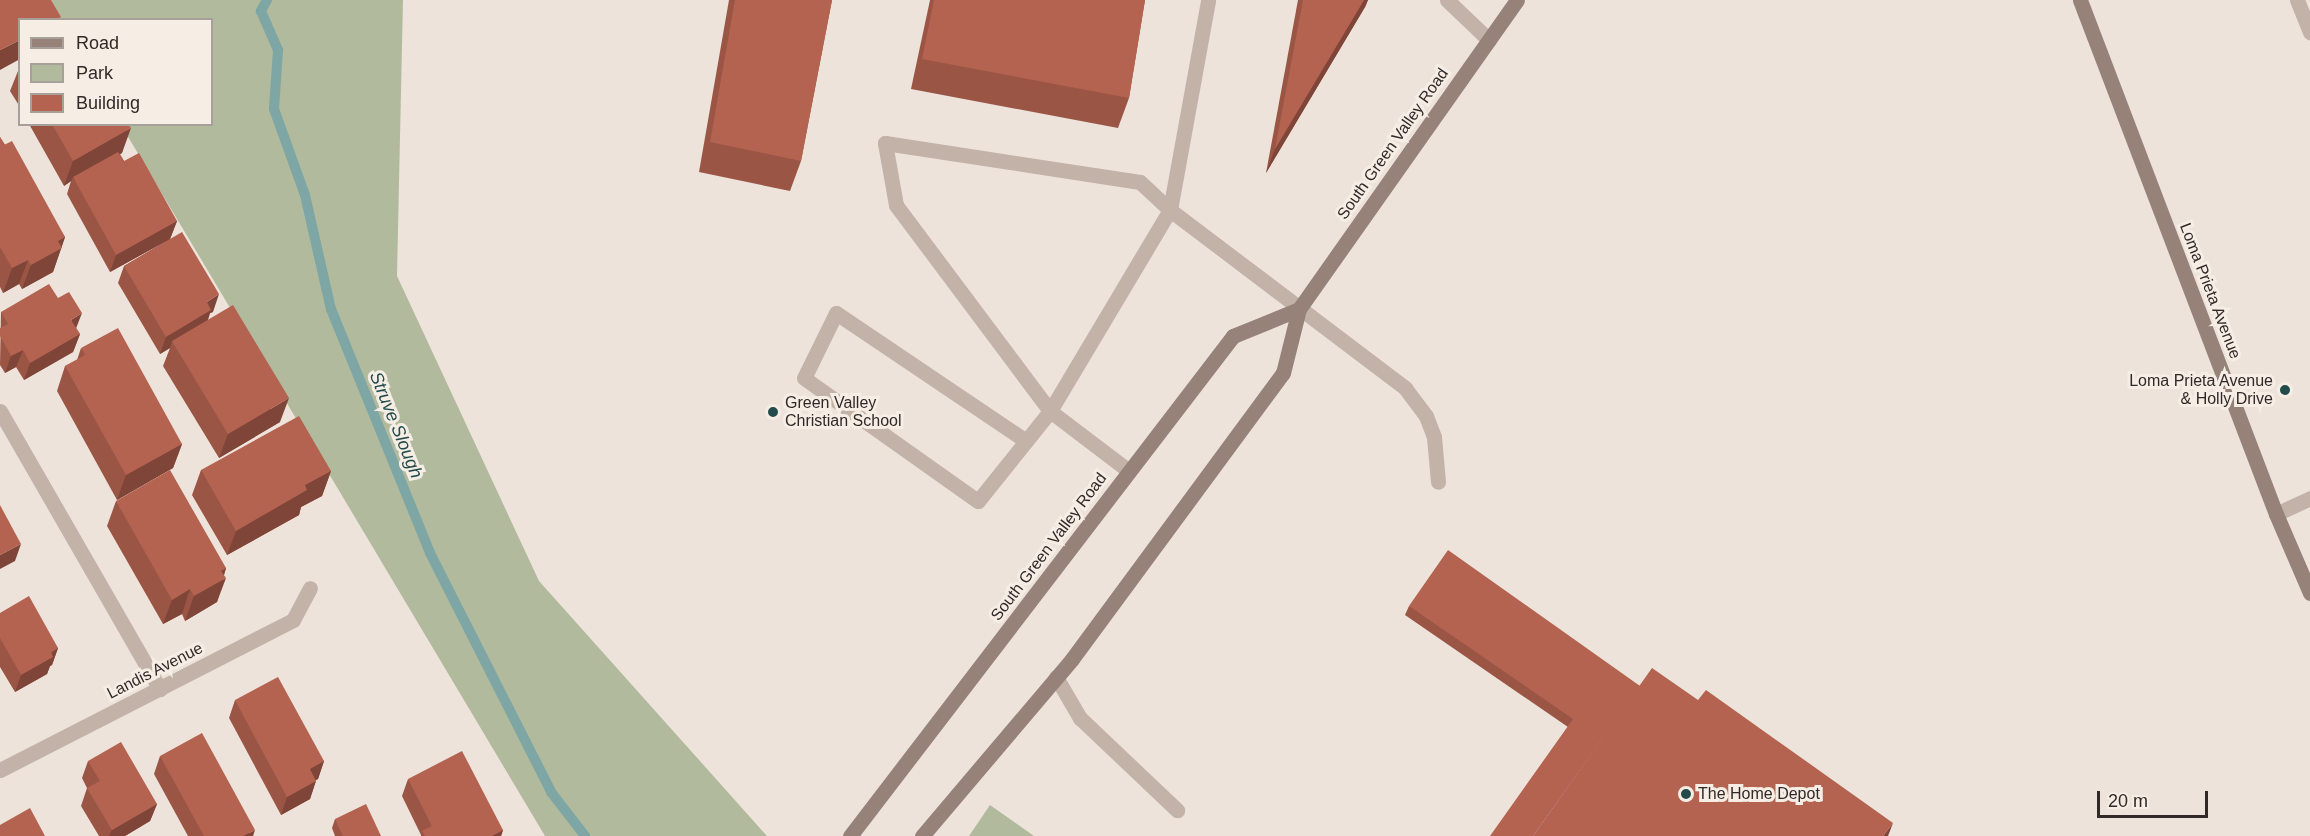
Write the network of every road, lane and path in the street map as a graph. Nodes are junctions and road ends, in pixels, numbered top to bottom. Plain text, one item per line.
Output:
1 (1208, 0) edge
2 (1447, 0) edge
3 (1517, 0) edge
4 (2080, 0) edge
5 (2297, 0) edge
6 (2310, 32) edge
7 (1489, 40) junction
8 (1170, 210) junction
9 (1299, 309) junction
10 (0, 411) edge
11 (1050, 411) junction
12 (1026, 441) junction
13 (1129, 471) junction
14 (1438, 482) dead end
15 (2310, 498) edge
16 (2276, 514) junction
17 (310, 588) dead end
18 (2310, 593) edge
19 (1056, 677) junction
20 (160, 689) junction
21 (0, 770) edge
22 (1177, 810) dead end
23 (850, 836) edge
24 (922, 836) edge

1 - 8 street
2 - 7 street
3 - 7 main road, South Green Valley Road
4 - 16 main road, Loma Prieta Avenue
5 - 6 street
7 - 9 main road, South Green Valley Road
8 - 9 street
8 - 11 street
8 - 11 street
9 - 13 main road, South Green Valley Road
9 - 14 street
9 - 19 main road, South Green Valley Road
10 - 20 street
11 - 12 street
11 - 13 street
12 - 12 street
13 - 23 main road, South Green Valley Road
15 - 16 street
16 - 18 main road, Loma Prieta Avenue
17 - 20 street, Landis Avenue
19 - 22 street
19 - 24 main road, South Green Valley Road
20 - 21 street, Landis Avenue

